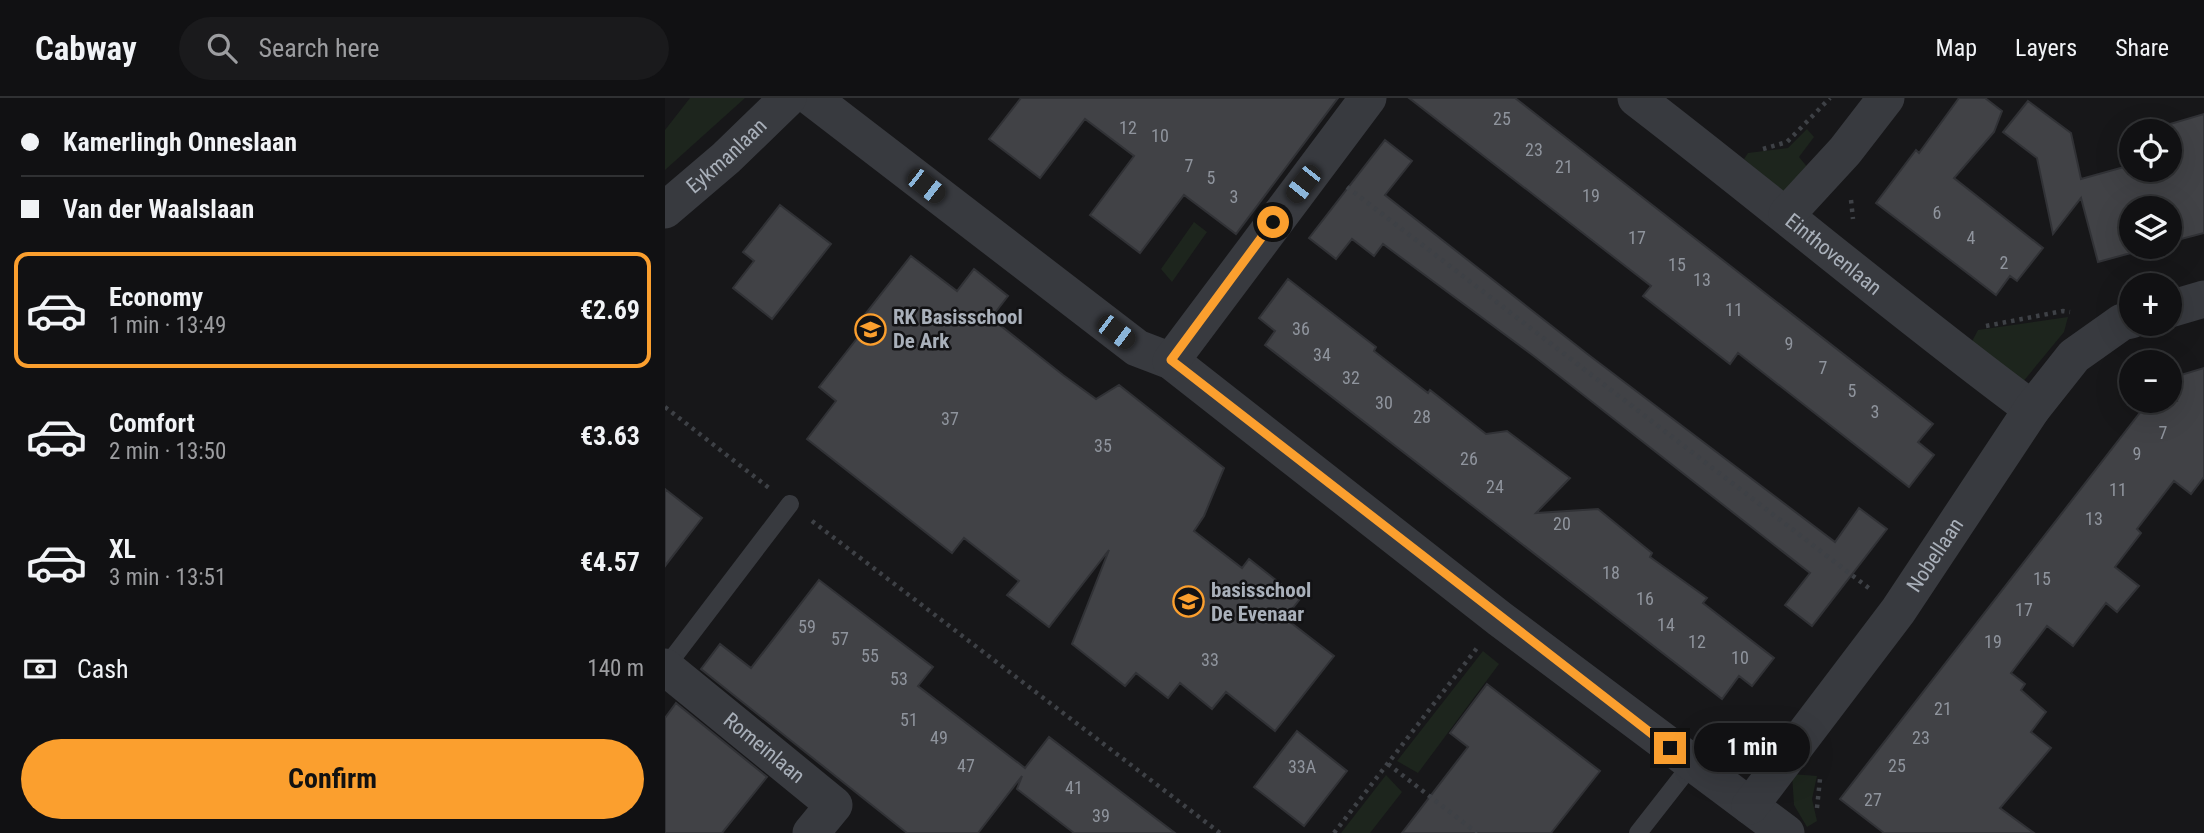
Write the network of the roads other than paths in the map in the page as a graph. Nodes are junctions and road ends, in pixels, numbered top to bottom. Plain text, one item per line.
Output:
1 (788, 98) edge
2 (812, 98) edge
3 (1368, 98) edge
4 (1636, 98) edge
5 (1885, 98) edge
6 (665, 210) edge
7 (1787, 214) junction
8 (2204, 299) edge
9 (2182, 305) edge
10 (2119, 326) edge
11 (1171, 360) junction
12 (2032, 409) junction
13 (790, 505) road end
14 (665, 668) edge
15 (1692, 764) junction
16 (1750, 806) junction
17 (811, 833) edge
18 (1638, 833) edge
19 (1786, 833) edge

1 - 6 street, Eykmanlaan
2 - 11 street
3 - 11 street
4 - 7 street, Einthovenlaan
5 - 7 street
7 - 12 street, Einthovenlaan
8 - 9 street
10 - 12 street, Nobellaan
11 - 15 street
12 - 16 street, Nobellaan
13 - 14 lane
14 - 17 street, Romeinlaan
15 - 16 street
15 - 18 lane
16 - 19 street

